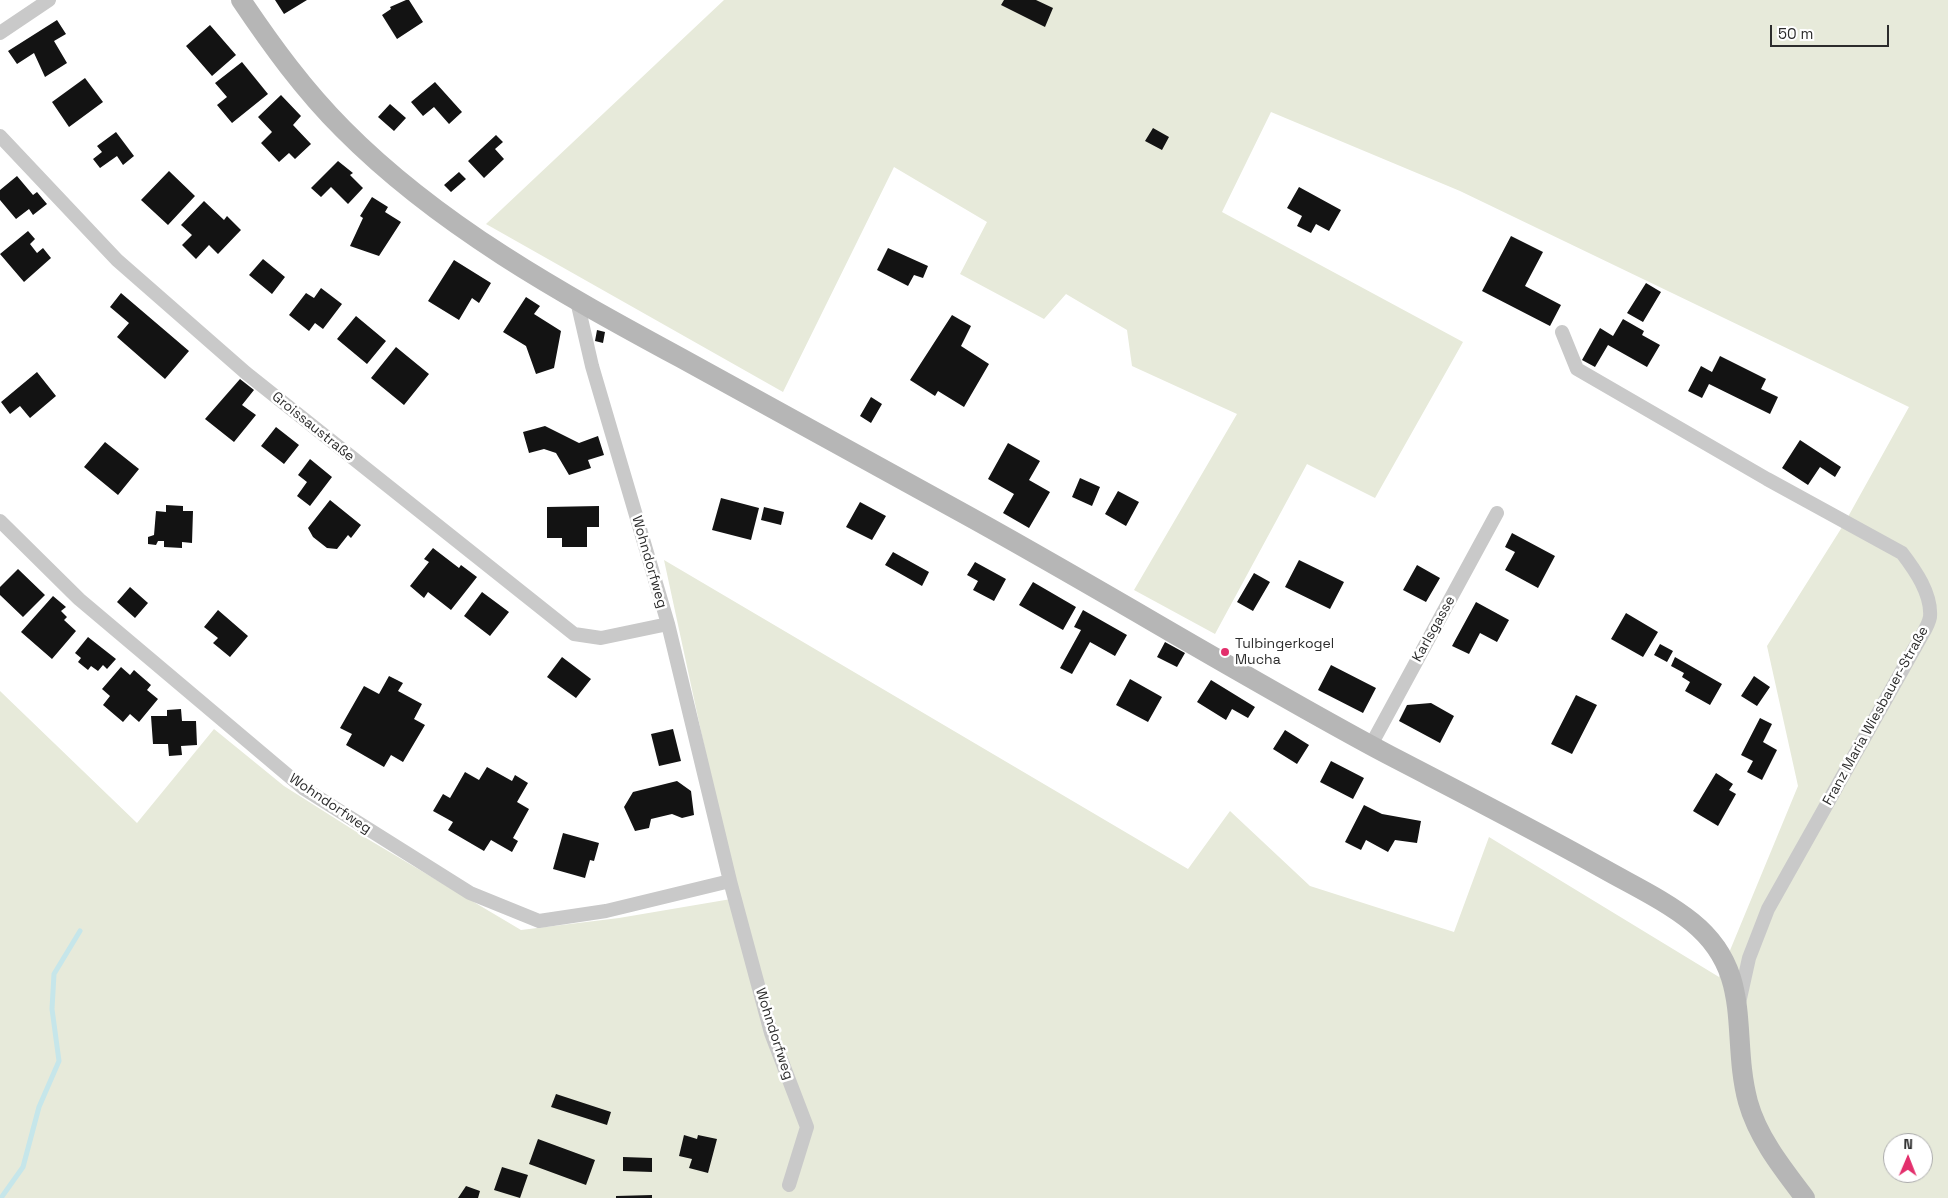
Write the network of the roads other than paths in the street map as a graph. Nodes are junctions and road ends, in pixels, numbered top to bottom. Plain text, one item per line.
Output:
1 (50, 0) edge
2 (241, 0) edge
3 (0, 32) edge
4 (0, 136) edge
5 (577, 302) junction
6 (1562, 332) dead end
7 (1497, 513) dead end
8 (0, 521) edge
9 (668, 624) junction
10 (1371, 745) junction
11 (730, 882) junction
12 (1738, 1010) junction
13 (789, 1185) dead end
14 (1806, 1198) edge

1 - 3 street
2 - 5 street
4 - 9 street, Groissaustraße
5 - 9 street, Wohndorfweg
5 - 10 street
6 - 12 street, Franz Maria Wiesbauer-Straße
7 - 10 street, Karlsgasse
8 - 11 street, Wohndorfweg
9 - 11 street, Wohndorfweg
10 - 12 street
11 - 13 street, Wohndorfweg
12 - 14 street

